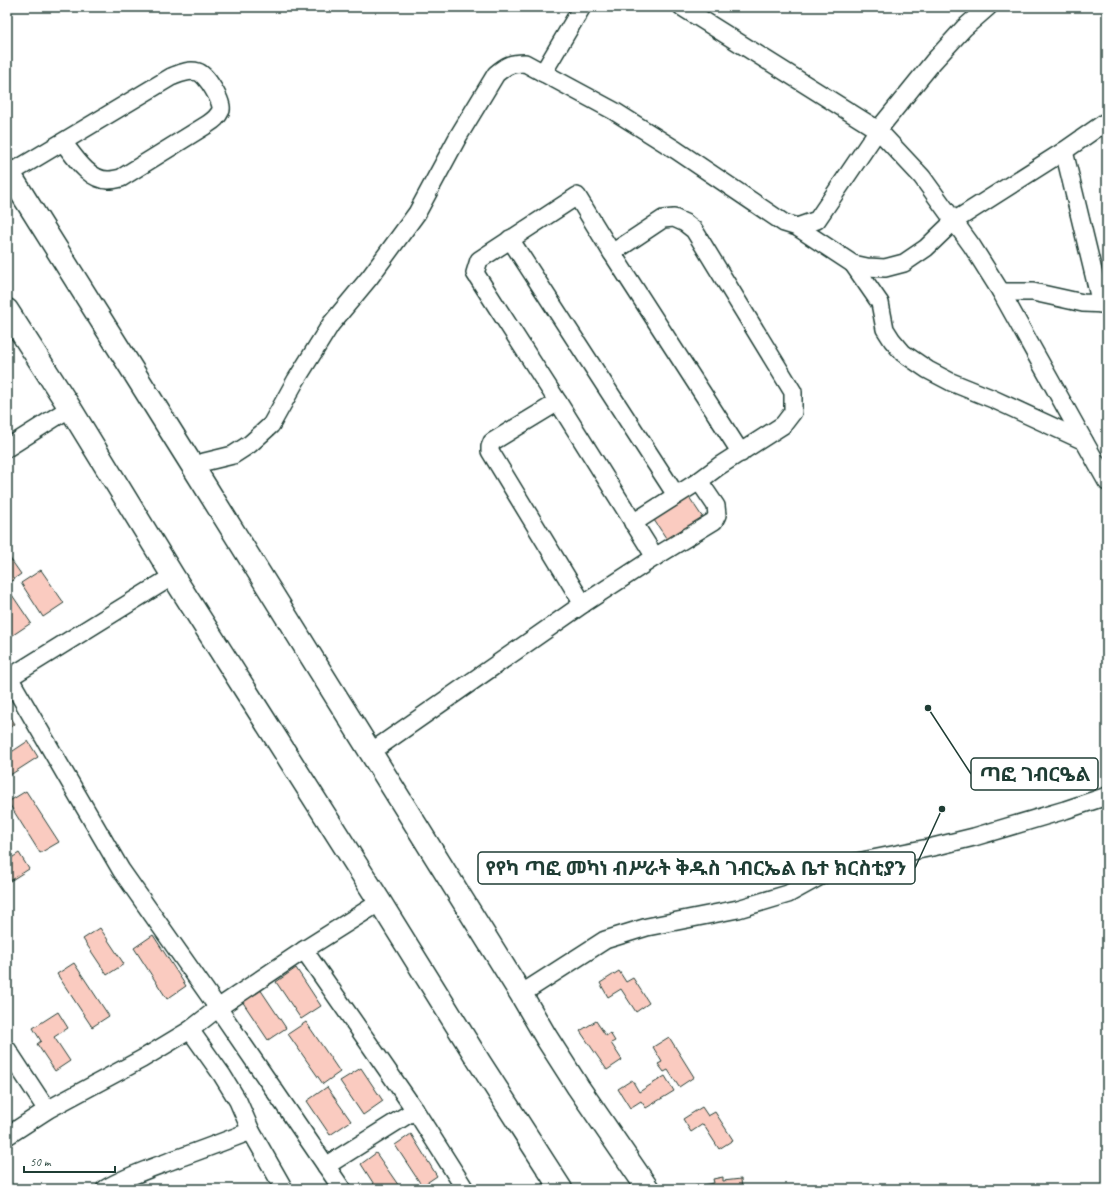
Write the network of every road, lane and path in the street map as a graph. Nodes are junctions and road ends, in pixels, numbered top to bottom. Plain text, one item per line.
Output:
1 (582, 7) edge
2 (682, 7) edge
3 (988, 7) edge
4 (543, 72) junction
5 (1107, 121) edge
6 (878, 130) junction
7 (63, 142) junction
8 (1064, 151) junction
9 (8, 172) edge
10 (954, 221) junction
11 (797, 227) junction
12 (510, 239) junction
13 (612, 252) junction
14 (852, 264) junction
15 (1001, 292) junction
16 (1104, 304) edge
17 (7, 310) edge
18 (558, 402) junction
19 (70, 408) junction
20 (1084, 441) junction
21 (7, 448) edge
22 (741, 453) junction
23 (192, 465) junction
24 (699, 481) junction
25 (1107, 482) edge
26 (676, 495) junction
27 (633, 523) junction
28 (655, 557) junction
29 (173, 576) junction
30 (583, 604) junction
31 (8, 677) edge
32 (371, 752) junction
33 (1107, 796) edge
34 (380, 902) junction
35 (304, 950) junction
36 (521, 994) junction
37 (218, 1008) junction
38 (190, 1030) junction
39 (7, 1049) edge
40 (47, 1110) junction
41 (416, 1110) junction
42 (251, 1131) junction
43 (7, 1136) edge
44 (326, 1166) junction
45 (105, 1189) edge
46 (284, 1189) edge
47 (342, 1189) edge
48 (465, 1189) edge
49 (561, 1189) edge
50 (648, 1189) edge

1 - 4 street
2 - 6 street
3 - 6 street
4 - 11 street
4 - 23 street
5 - 8 street
6 - 10 street
6 - 11 street
7 - 7 street
7 - 9 street
8 - 10 street
8 - 16 street
9 - 23 highway
10 - 14 street
10 - 15 street
11 - 14 street
12 - 13 street
12 - 18 street
12 - 26 street
13 - 22 street
13 - 22 street
14 - 20 street
15 - 16 street
15 - 20 street
17 - 19 highway
18 - 27 street
18 - 30 street
19 - 21 street
19 - 29 highway
20 - 25 street
22 - 24 street
23 - 32 highway
24 - 26 street
24 - 28 street
26 - 27 street
27 - 28 street
28 - 30 street
29 - 31 street
29 - 34 highway
30 - 32 street
31 - 37 street
32 - 36 highway
33 - 36 street
34 - 35 street
34 - 49 highway
35 - 37 street
35 - 41 street
36 - 50 highway
37 - 38 street
37 - 44 street
38 - 40 street
38 - 42 street
39 - 40 street
40 - 43 street
41 - 44 street
41 - 48 street
42 - 45 street
42 - 46 street
44 - 47 street

